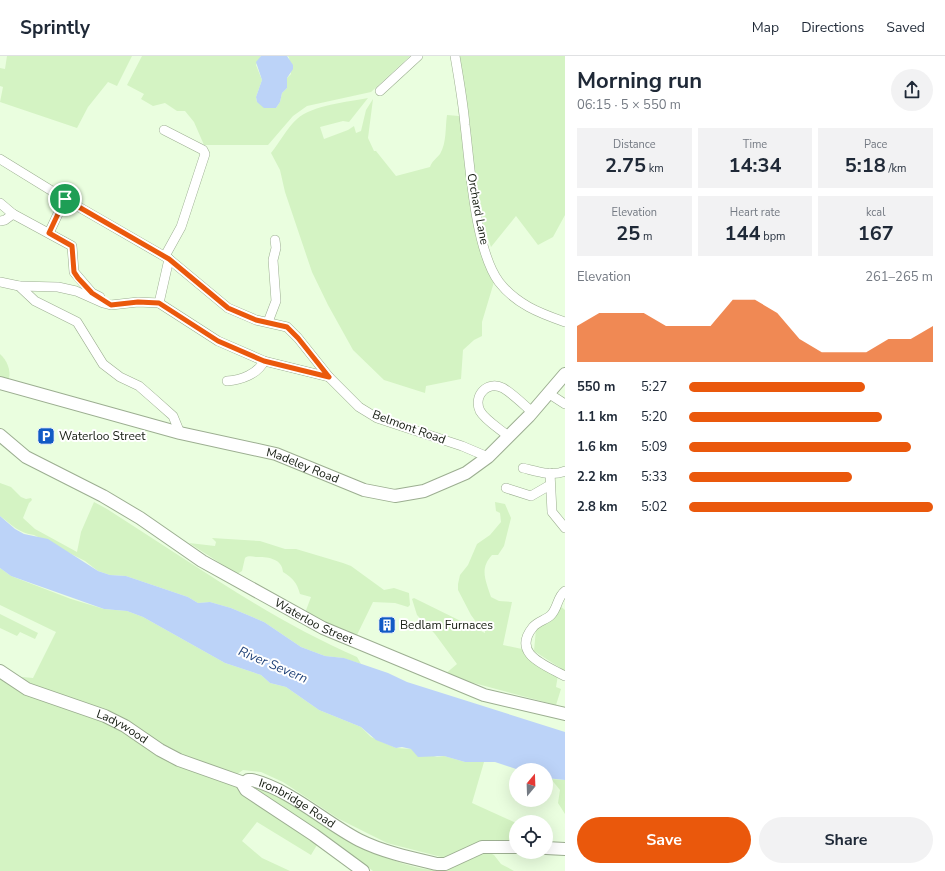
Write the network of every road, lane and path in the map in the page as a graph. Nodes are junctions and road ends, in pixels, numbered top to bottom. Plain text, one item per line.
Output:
1 (418, 56) edge
2 (455, 56) edge
3 (380, 91) dead end
4 (164, 130) dead end
5 (0, 159) edge
6 (65, 199) junction
7 (0, 203) edge
8 (13, 214) junction
9 (0, 221) edge
10 (49, 233) junction
11 (274, 240) dead end
12 (167, 257) junction
13 (0, 282) edge
14 (19, 286) junction
15 (159, 303) junction
16 (111, 305) junction
17 (268, 322) junction
18 (565, 322) edge
19 (264, 361) junction
20 (565, 374) edge
21 (329, 377) junction
22 (227, 381) dead end
23 (0, 383) edge
24 (548, 392) junction
25 (565, 404) edge
26 (532, 412) junction
27 (180, 433) junction
28 (0, 436) edge
29 (508, 436) junction
30 (488, 457) junction
31 (523, 468) dead end
32 (565, 471) edge
33 (550, 473) junction
34 (550, 485) junction
35 (506, 488) dead end
36 (565, 528) edge
37 (565, 591) edge
38 (0, 671) edge
39 (565, 676) edge
40 (565, 714) edge
41 (244, 783) junction
42 (509, 847) edge
43 (553, 848) edge
44 (565, 849) edge
45 (363, 871) edge

1 - 3 street
2 - 18 street, Orchard Lane
4 - 12 street
5 - 6 street, Belmont Road
6 - 10 street
6 - 12 street, Belmont Road
7 - 8 street
8 - 9 street
8 - 10 street
10 - 16 street
11 - 17 street
12 - 15 street
12 - 17 street, Belmont Road
13 - 14 street
14 - 16 street
14 - 27 street
15 - 16 street
15 - 19 street
17 - 21 street, Belmont Road
19 - 21 street
19 - 22 street
20 - 24 main road, Madeley Road
21 - 30 street, Belmont Road
23 - 27 main road, Madeley Road
24 - 25 street
24 - 26 main road, Madeley Road
26 - 29 main road, Madeley Road
26 - 29 street
27 - 30 main road, Madeley Road
28 - 40 main road, Waterloo Street
29 - 30 main road, Madeley Road
31 - 33 street
32 - 33 street
33 - 34 street
34 - 35 street
34 - 36 street
37 - 39 street
38 - 41 main road, Ladywood
41 - 42 main road, Ironbridge Road
41 - 45 main road, Ironbridge Road
43 - 44 main road

